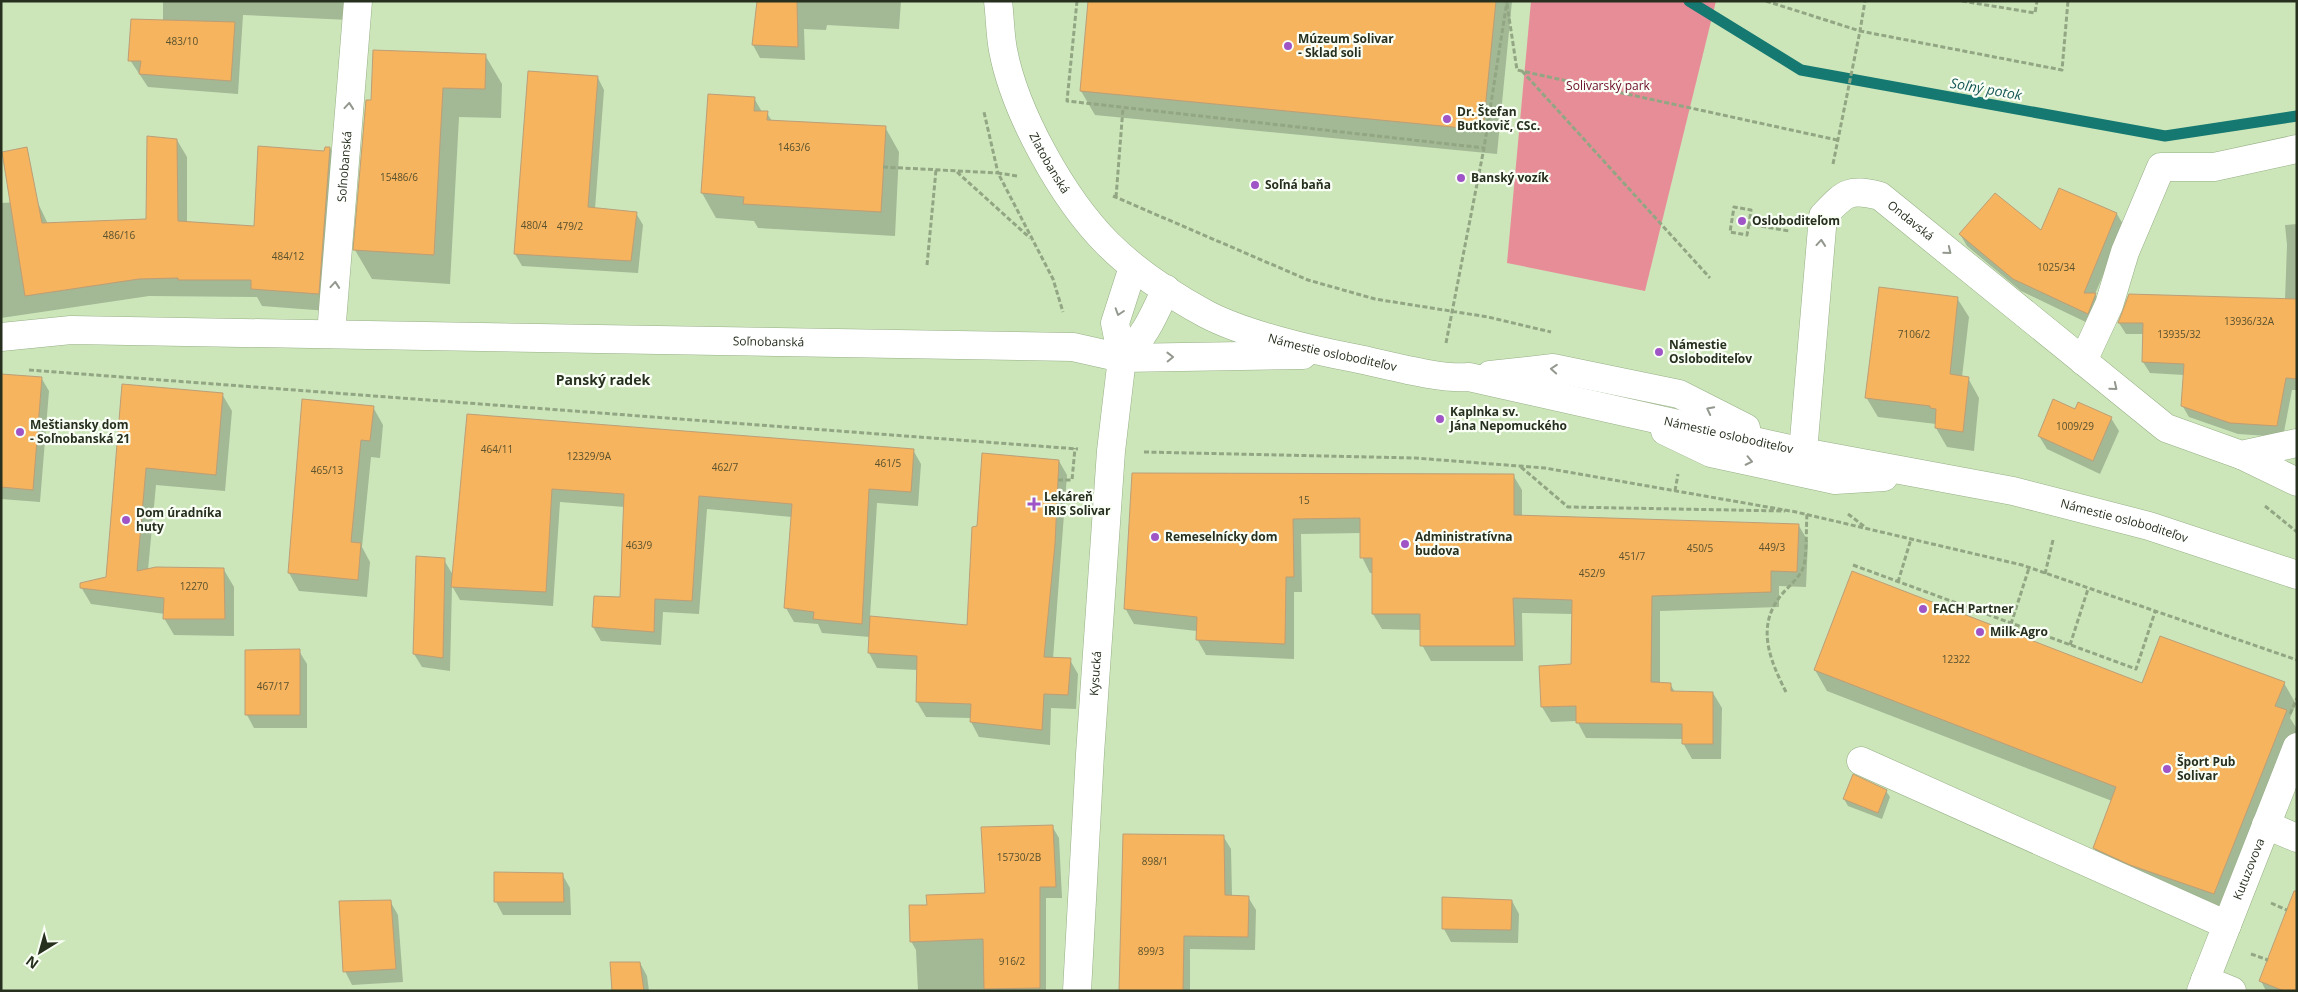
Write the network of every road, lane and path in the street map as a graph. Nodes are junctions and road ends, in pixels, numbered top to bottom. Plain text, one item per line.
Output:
1 (358, 1) edge
2 (998, 1) edge
3 (1077, 1) edge
4 (1766, 1) edge
5 (1865, 1) edge
6 (1962, 1) edge
7 (2037, 1) edge
8 (2068, 1) edge
9 (1507, 3) edge
10 (1860, 31) junction
11 (1522, 70) junction
12 (1123, 108) junction
13 (1842, 114) dead end
14 (1837, 140) dead end
15 (1484, 148) junction
16 (2297, 149) edge
17 (883, 167) dead end
18 (936, 170) junction
19 (956, 171) junction
20 (998, 173) junction
21 (1061, 184) junction
22 (1116, 197) junction
23 (1749, 224) junction
24 (1822, 237) junction
25 (1033, 240) junction
26 (927, 265) dead end
27 (1134, 267) junction
28 (1710, 278) dead end
29 (1166, 289) junction
30 (1452, 311) junction
31 (331, 334) junction
32 (1555, 334) dead end
33 (1, 337) edge
34 (1073, 347) junction
35 (1333, 354) junction
36 (1122, 358) junction
37 (2083, 362) junction
38 (28, 370) dead end
39 (1440, 375) junction
40 (1469, 377) junction
41 (1623, 412) junction
42 (2296, 444) edge
43 (1075, 448) junction
44 (1794, 450) junction
45 (1111, 451) junction
46 (2241, 455) junction
47 (1521, 466) junction
48 (1923, 474) junction
49 (1058, 480) dead end
50 (2297, 482) edge
51 (1796, 512) junction
52 (1807, 514) junction
53 (1911, 539) junction
54 (2054, 540) dead end
55 (1853, 565) dead end
56 (2029, 568) junction
57 (2045, 574) junction
58 (2297, 575) edge
59 (1898, 582) junction
60 (2088, 589) junction
61 (2155, 612) junction
62 (2011, 624) junction
63 (2070, 645) junction
64 (2297, 660) edge
65 (1786, 692) dead end
66 (2297, 747) edge
67 (1862, 761) dead end
68 (2266, 825) junction
69 (2297, 838) edge
70 (2227, 925) junction
71 (2250, 953) dead end
72 (2268, 960) dead end
73 (2203, 985) edge
74 (1077, 991) edge
75 (2232, 991) edge

31 -> 1 street, Soľnobanská
2 - 21 street, Zlatobanská
3 - 12 path
4 - 10 path
5 - 10 path
6 - 7 path
8 - 10 path
9 - 11 path
9 - 15 path
10 - 13 path
11 - 14 path
11 - 28 path
12 - 15 path
12 - 22 path
15 - 30 path
16 - 37 street
17 - 18 path
18 - 19 path
18 - 26 path
19 - 20 path
19 - 25 path
20 - 21 path
20 - 25 path
21 - 22 path
21 - 27 street, Zlatobanská
22 - 30 path
23 - 23 path
23 - 24 path
24 -> 37 street, Ondavská
44 -> 24 street, Ondavská
25 - 34 path
27 - 29 street, Zlatobanská
27 -> 36 street, Kysucká
29 - 35 street, Námestie osloboditeľov
29 - 36 street
30 - 32 path
30 - 39 path
31 - 33 street, Soľnobanská
31 - 34 street, Soľnobanská
34 - 36 street, Soľnobanská
36 -> 35 street, Soľnobanská
35 - 39 street, Námestie osloboditeľov
36 - 45 street, Kysucká
37 -> 46 street, Ondavská
38 - 43 path
39 - 40 street, Námestie osloboditeľov
40 - 41 street, Námestie osloboditeľov
44 -> 40 street
41 - 44 street, Námestie osloboditeľov
41 -> 48 street
42 - 46 street
43 - 45 path
43 - 49 path
44 - 48 street, Námestie osloboditeľov
45 - 47 path
45 - 74 street, Kysucká
46 - 50 street, Ondavská
47 - 51 path
47 - 51 path
48 - 58 street, Námestie osloboditeľov
51 - 52 path
52 - 53 path
52 - 65 path
53 - 56 path
53 - 59 path
54 - 57 path
55 - 59 path
56 - 57 path
56 - 62 path
57 - 60 path
59 - 62 path
60 - 61 path
60 - 63 path
61 - 63 path
61 - 64 path
62 - 63 path
66 - 68 street, Kutuzovova
67 - 70 street
68 - 69 street
68 - 70 street, Kutuzovova
70 - 73 street, Kutuzovova
71 - 72 path
73 - 75 street

